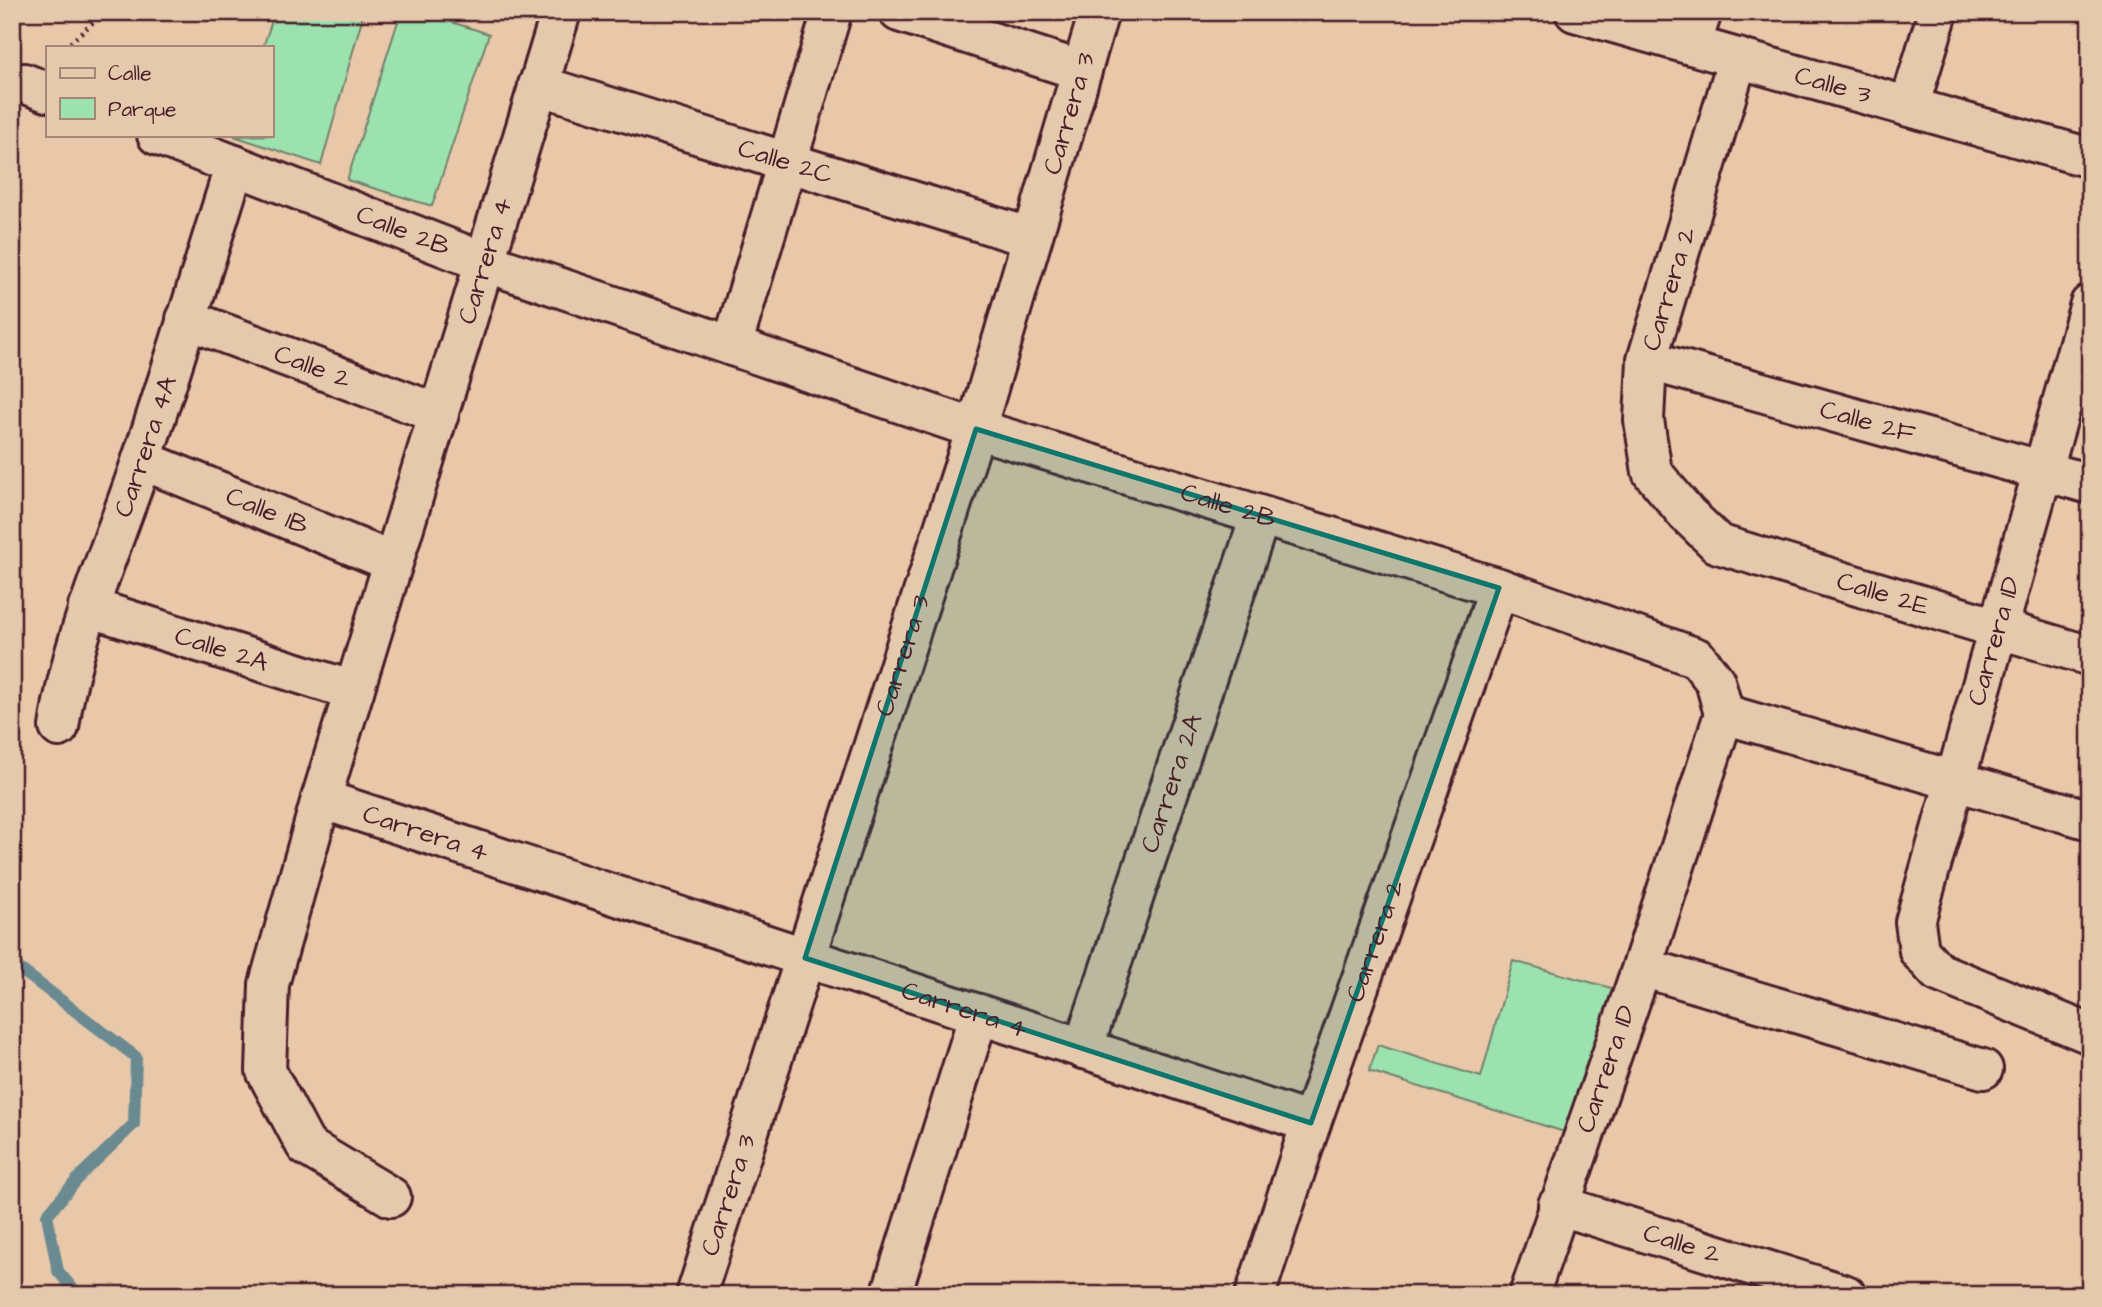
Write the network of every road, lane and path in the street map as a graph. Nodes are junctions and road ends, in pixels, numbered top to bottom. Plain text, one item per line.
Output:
1 (105, 12) edge
2 (561, 12) edge
3 (832, 12) edge
4 (900, 12) edge
5 (1099, 12) edge
6 (1575, 12) edge
7 (1938, 12) edge
8 (1696, 29) edge
9 (66, 46) edge
10 (1738, 58) junction
11 (1082, 71) junction
12 (538, 85) junction
13 (1909, 107) junction
14 (160, 136) edge
15 (2090, 158) edge
16 (787, 161) junction
17 (235, 165) junction
18 (1032, 238) junction
19 (484, 262) junction
20 (2090, 304) edge
21 (186, 319) junction
22 (732, 346) junction
23 (1647, 360) junction
24 (439, 414) junction
25 (976, 429) junction
26 (142, 460) junction
27 (2042, 471) junction
28 (2090, 484) edge
29 (1687, 514) joint
30 (1260, 517) junction
31 (393, 562) junction
32 (1499, 588) junction
33 (88, 607) junction
34 (1998, 628) junction
35 (2090, 656) edge
36 (354, 691) junction
37 (1719, 698) junction
38 (59, 727) dead end
39 (1953, 783) junction
40 (321, 799) junction
41 (2090, 820) edge
42 (805, 958) junction
43 (1642, 967) junction
44 (979, 1014) junction
45 (2090, 1034) edge
46 (1083, 1049) junction
47 (1983, 1069) dead end
48 (1311, 1123) junction
49 (391, 1197) dead end
50 (1558, 1205) junction
51 (696, 1295) edge
52 (891, 1295) edge
53 (1255, 1295) edge
54 (1529, 1295) edge
55 (1846, 1295) edge

1 - 9 path
2 - 12 street, Carrera 4
3 - 16 street
4 - 11 street
5 - 11 street, Carrera 3
6 - 8 street, Calle 3
7 - 13 street
8 - 10 street, Calle 3
10 - 13 street, Calle 3
10 - 23 street, Carrera 2
11 - 18 street, Carrera 3
12 - 16 street, Calle 2C
12 - 19 street, Carrera 4
13 - 15 street, Calle 3
14 - 17 street, Calle 2B
16 - 18 street, Calle 2C
16 - 22 street
17 - 19 street, Calle 2B
17 - 21 street, Carrera 4A
18 - 25 street, Carrera 3
19 - 22 street, Calle 2B
19 - 24 street, Carrera 4
20 - 27 street, Carrera 1D
21 - 24 street, Calle 2
21 - 26 street, Carrera 4A
22 - 25 street, Calle 2B
23 - 27 street, Calle 2F
23 - 29 street, Carrera 2
24 - 31 street, Carrera 4
25 - 30 street, Calle 2B
25 - 42 street, Carrera 3
26 - 31 street, Calle 1B
26 - 33 street, Carrera 4A
27 - 28 street, Calle 2F
27 - 34 street, Carrera 1D
29 - 34 street, Calle 2E
30 - 32 street, Calle 2B
30 - 46 street, Carrera 2A
31 - 36 street, Carrera 4
32 - 37 street, Calle 2B
32 - 48 street, Carrera 2
33 - 36 street, Calle 2A
33 - 38 street, Carrera 4A
34 - 35 street, Calle 2E
34 - 39 street, Carrera 1D
36 - 40 street, Carrera 4
37 - 39 street
37 - 43 street, Carrera 1D
39 - 41 street
39 - 45 street, Carrera 1D
40 - 42 street, Carrera 4
40 - 49 street
42 - 44 street, Carrera 4
42 - 51 street, Carrera 3
43 - 47 street
43 - 50 street, Carrera 1D
44 - 46 street, Carrera 4
44 - 52 street
46 - 48 street, Carrera 4
48 - 53 street, Carrera 2
50 - 54 street, Carrera 1D
50 - 55 street, Calle 2

